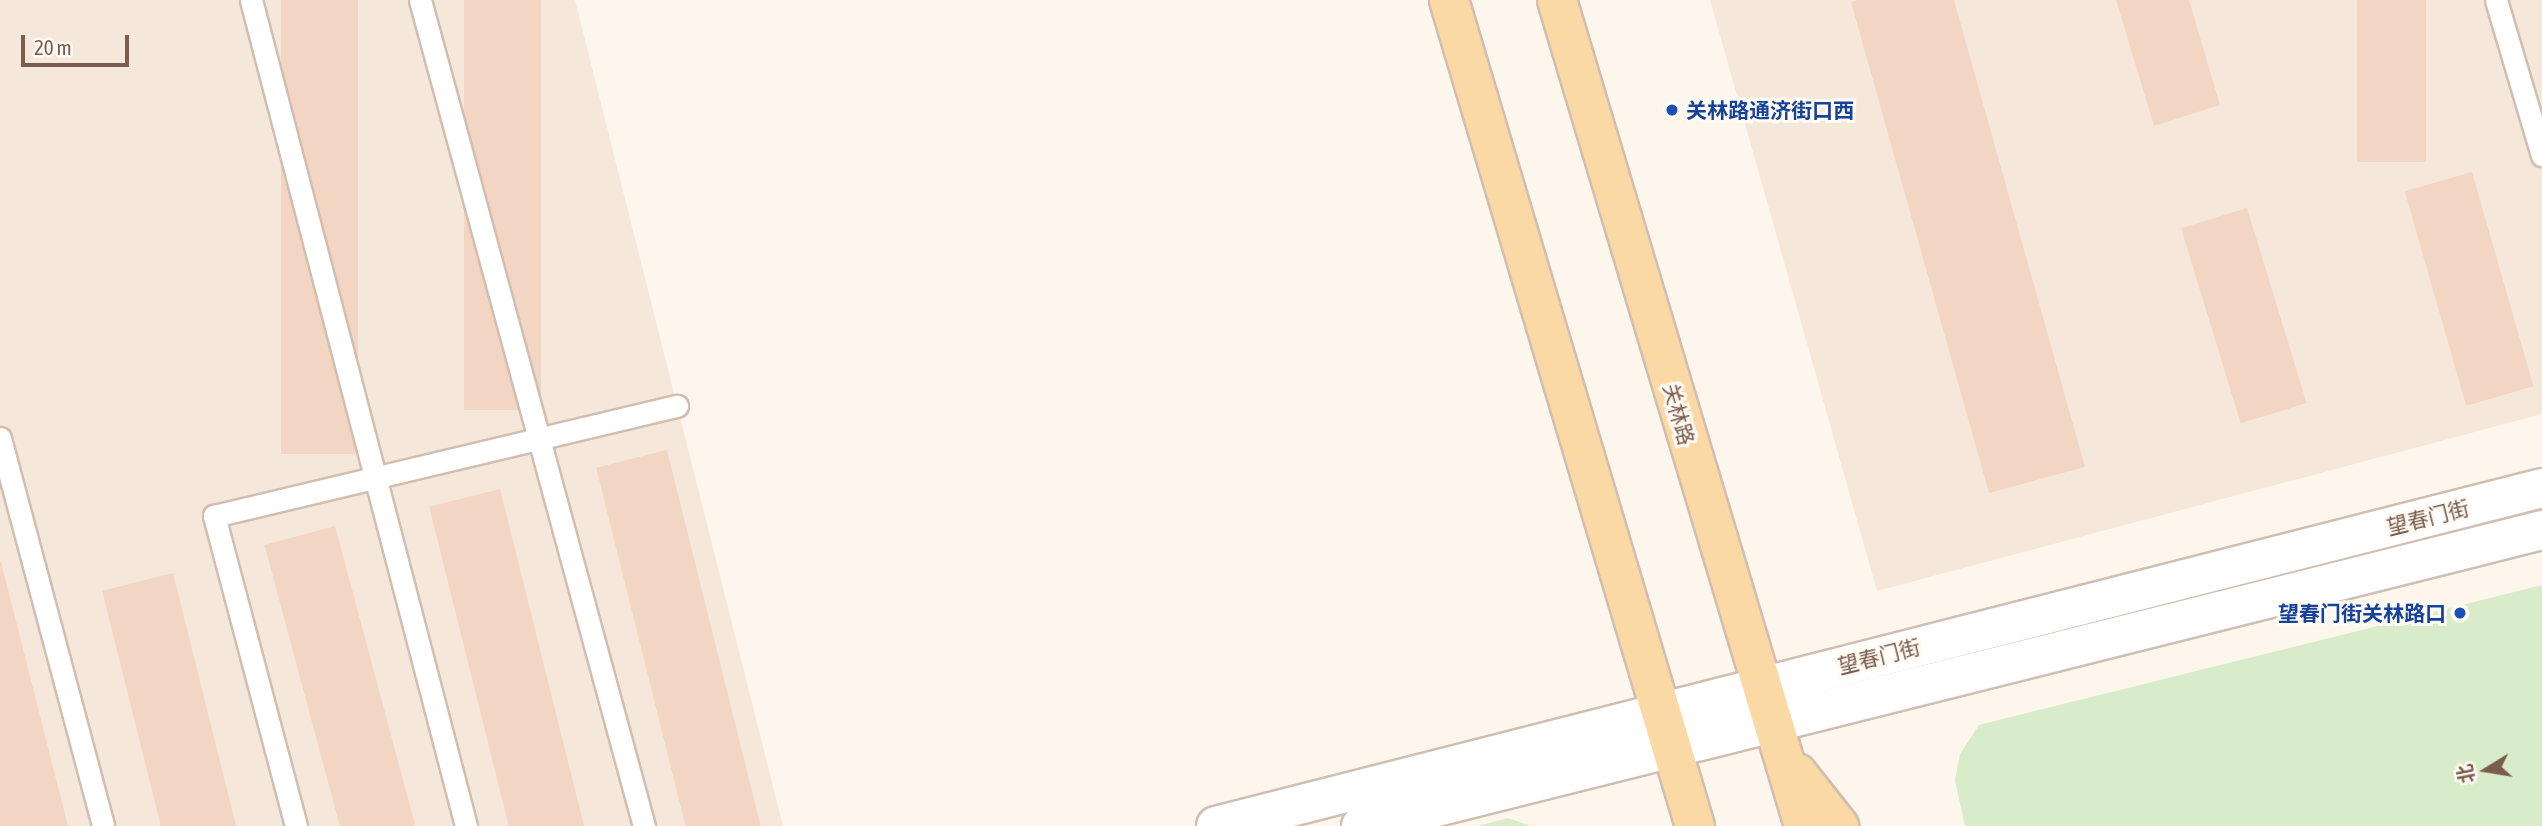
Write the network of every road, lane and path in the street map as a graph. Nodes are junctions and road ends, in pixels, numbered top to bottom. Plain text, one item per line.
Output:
1 (251, 0) edge
2 (420, 0) edge
3 (1450, 0) edge
4 (1557, 0) edge
5 (2496, 0) edge
6 (2542, 155) edge
7 (677, 405) dead end
8 (0, 438) edge
9 (539, 438) junction
10 (375, 477) junction
11 (2542, 488) edge
12 (2542, 530) edge
13 (1769, 720) junction
14 (1667, 729) junction
15 (1688, 815) edge
16 (103, 826) edge
17 (296, 826) edge
18 (466, 826) edge
19 (644, 826) edge
20 (1216, 826) edge
21 (1362, 826) edge
22 (1804, 826) edge
23 (1839, 826) edge

1 - 10 lane
2 - 9 lane
3 - 14 main road
4 - 13 main road, 关林路
5 - 6 lane
7 - 9 lane
8 - 16 lane
9 - 10 lane
9 - 19 lane
10 - 17 lane
10 - 18 lane
11 - 13 street, 望春门街
12 - 13 street, 望春门街
13 - 14 street, 望春门街
13 - 22 main road, 关林路
13 - 23 main road
14 - 15 main road
14 - 20 street, 望春门街
14 - 21 street, 望春门街

